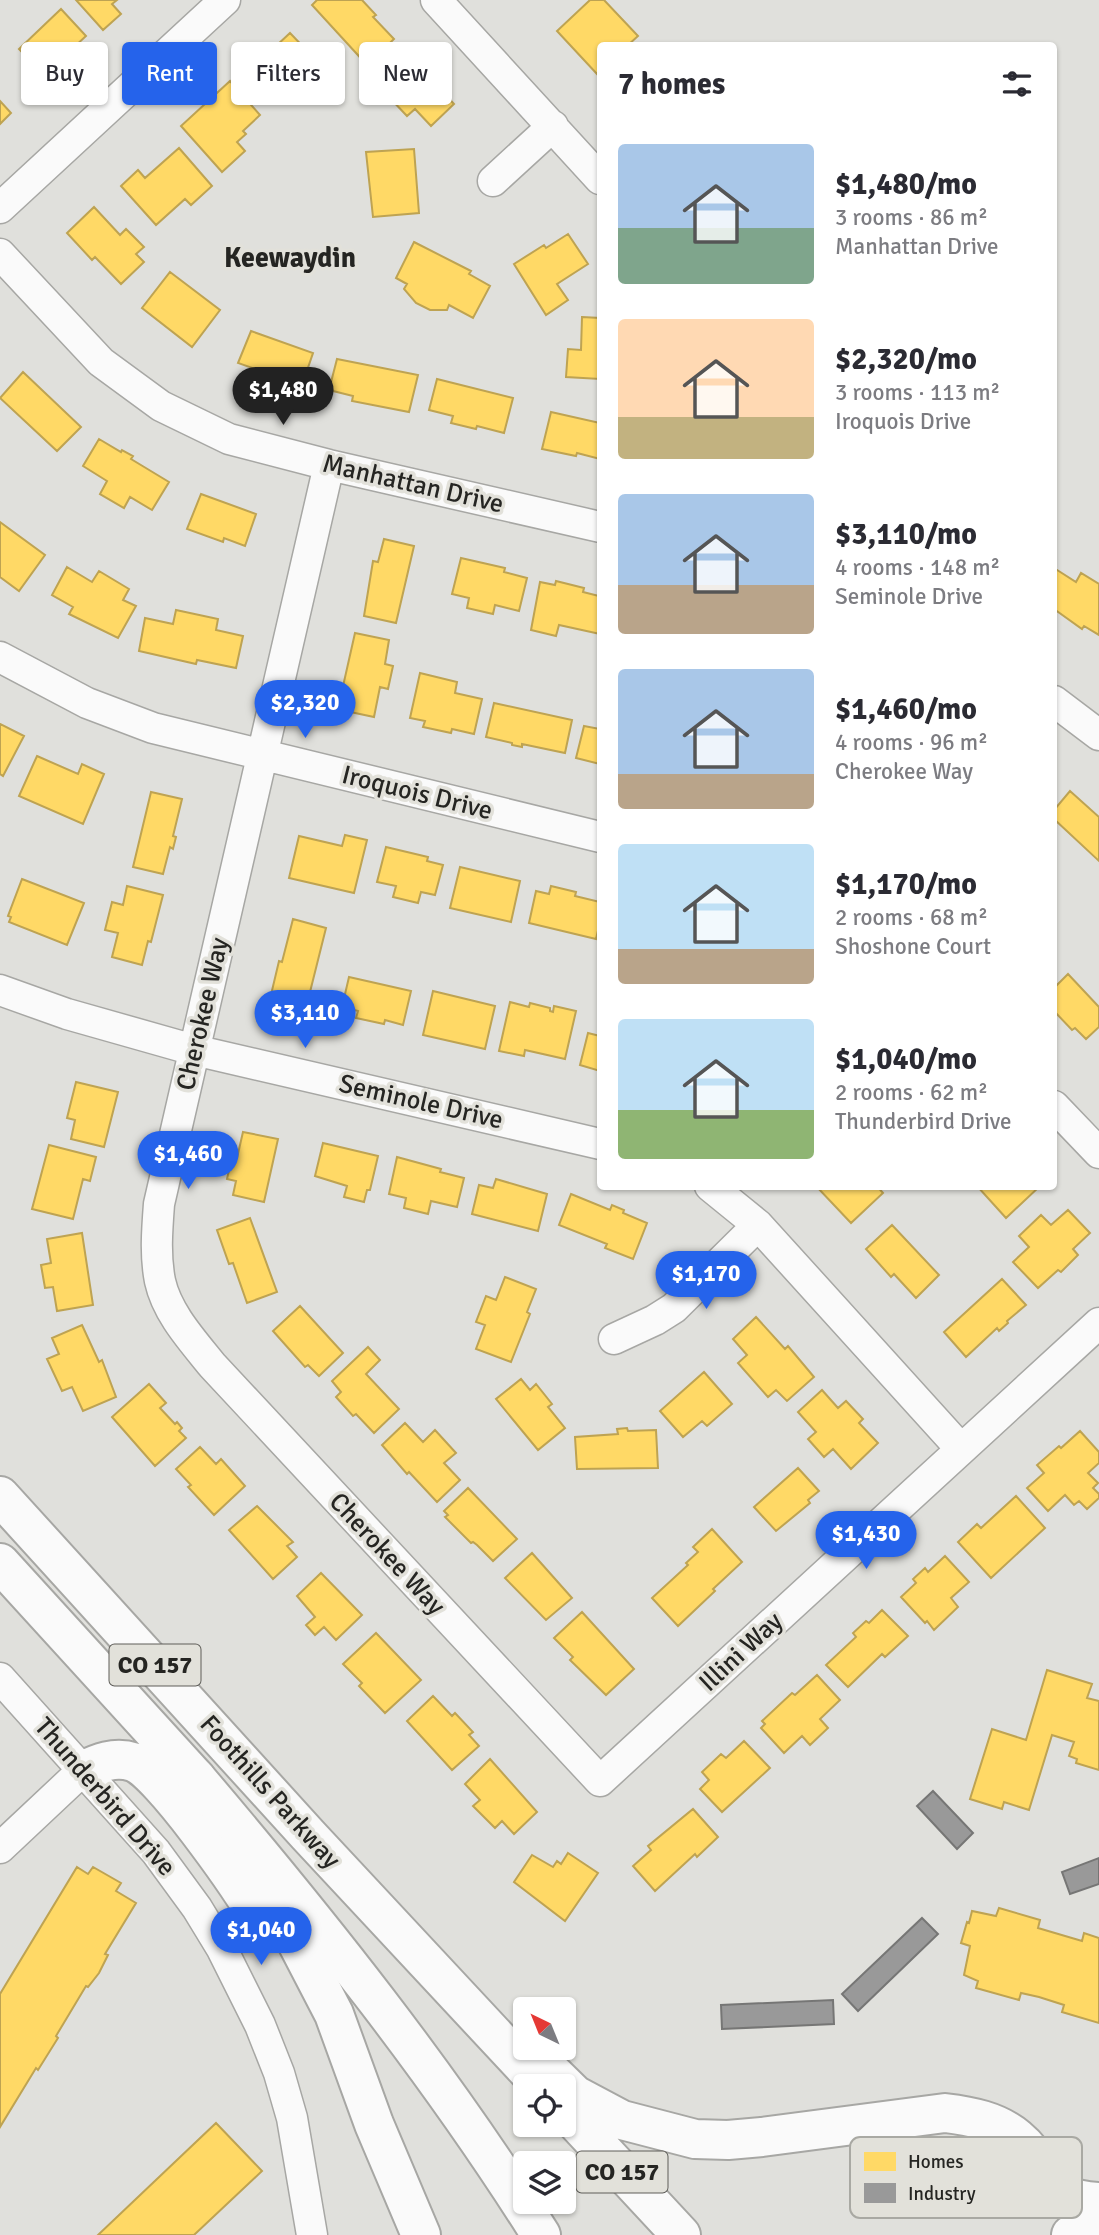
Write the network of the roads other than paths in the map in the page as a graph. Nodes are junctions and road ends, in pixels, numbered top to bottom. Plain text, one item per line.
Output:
1 (225, 0) edge
2 (436, 0) edge
3 (553, 126) junction
4 (597, 176) edge
5 (493, 181) dead end
6 (0, 208) edge
7 (0, 254) edge
8 (330, 465) junction
9 (597, 526) edge
10 (0, 657) edge
11 (1057, 703) edge
12 (1099, 735) edge
13 (263, 756) junction
14 (597, 837) edge
15 (0, 990) edge
16 (194, 1050) junction
17 (1057, 1109) edge
18 (597, 1143) edge
19 (1099, 1153) edge
20 (715, 1190) edge
21 (758, 1225) junction
22 (1099, 1323) edge
23 (614, 1339) dead end
24 (961, 1449) junction
25 (0, 1496) edge
26 (0, 1563) edge
27 (0, 1678) edge
28 (82, 1771) junction
29 (196, 1778) junction
30 (600, 1782) joint
31 (0, 1848) edge
32 (458, 1996) junction
33 (513, 2031) edge
34 (539, 2060) edge
35 (531, 2074) edge
36 (576, 2122) edge
37 (374, 2124) junction
38 (1016, 2137) edge
39 (1099, 2227) edge
40 (312, 2235) edge
41 (421, 2235) edge
42 (541, 2235) edge
43 (681, 2235) edge
44 (1071, 2235) edge

1 - 6 street
2 - 3 street
3 - 4 street
3 - 5 street
7 - 8 street, Manhattan Drive
8 - 9 street, Manhattan Drive
8 - 13 street, Cherokee Way
10 - 13 street, Iroquois Drive
11 - 12 street
13 - 14 street, Iroquois Drive
13 - 16 street, Cherokee Way
15 - 16 street, Seminole Drive
16 - 18 street, Seminole Drive
16 - 30 street, Cherokee Way
17 - 19 street
20 - 21 street
21 - 23 street
21 - 24 street
22 - 24 street, Illini Way
24 - 30 street, Illini Way
25 - 32 highway, Foothills Parkway / CO 157
26 - 29 highway, Foothills Parkway / CO 157
27 - 28 street, Thunderbird Drive
28 - 31 street
28 - 37 highway
28 - 40 street, Thunderbird Drive
29 - 37 highway
29 - 42 highway, CO 157
32 - 33 highway
32 - 35 highway, Foothills Parkway / CO 157
34 - 38 highway
36 - 43 highway, CO 157
37 - 41 highway
39 - 44 highway

